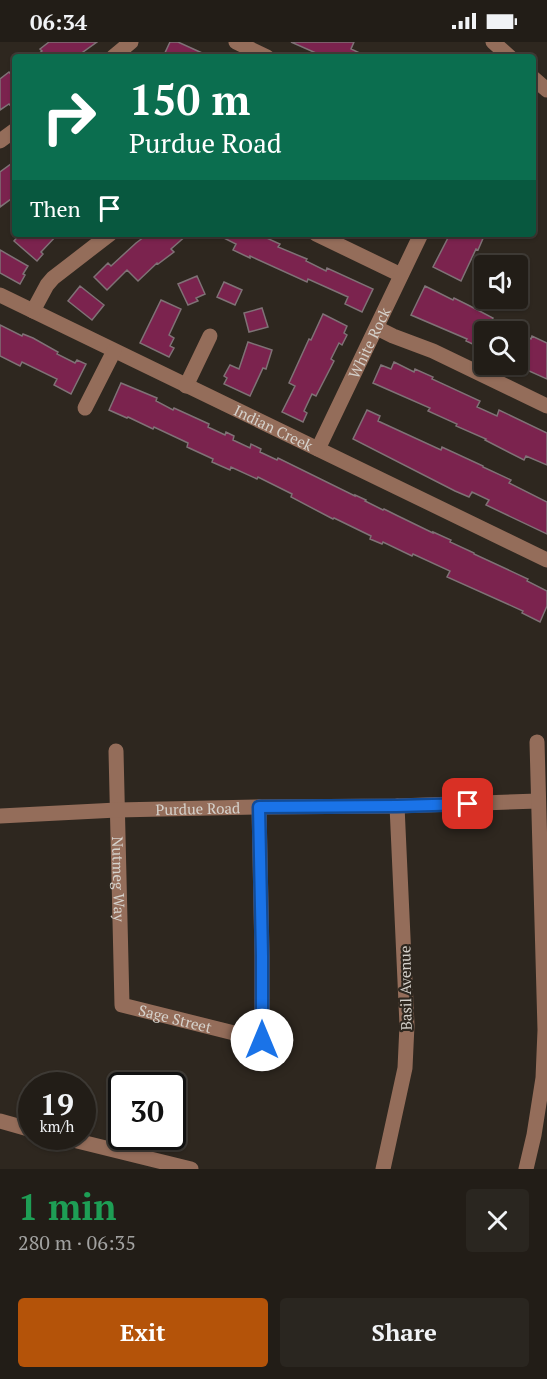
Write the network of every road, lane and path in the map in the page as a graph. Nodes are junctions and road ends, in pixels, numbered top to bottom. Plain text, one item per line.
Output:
1 (131, 42) edge
2 (236, 42) edge
3 (493, 42) edge
4 (117, 54) edge
5 (261, 54) edge
6 (507, 54) edge
7 (106, 237) edge
8 (322, 237) edge
9 (420, 237) edge
10 (401, 274) junction
11 (0, 296) edge
12 (33, 311) junction
13 (377, 328) junction
14 (210, 336) dead end
15 (114, 351) junction
16 (186, 386) junction
17 (547, 406) edge
18 (85, 408) dead end
19 (318, 449) junction
20 (547, 560) edge
21 (537, 742) dead end
22 (116, 751) dead end
23 (538, 801) junction
24 (397, 806) junction
25 (259, 807) junction
26 (117, 810) junction
27 (0, 816) edge
28 (122, 1005) joint
29 (0, 1121) edge
30 (18, 1126) edge
31 (96, 1145) edge
32 (191, 1169) edge
33 (383, 1169) edge
34 (526, 1169) edge

1 - 4 street
2 - 5 street
3 - 6 street
7 - 12 street
8 - 10 street
9 - 10 street, White Rock
10 - 13 street, White Rock
11 - 12 street, Indian Creek
12 - 15 street, Indian Creek
13 - 17 street
13 - 19 street, White Rock
14 - 16 street
15 - 16 street, Indian Creek
15 - 18 street
16 - 19 street, Indian Creek
19 - 20 street, Indian Creek
21 - 23 street
22 - 26 street, Nutmeg Way
23 - 24 street, Purdue Road
23 - 34 street
24 - 25 street, Purdue Road
24 - 33 street, Basil Avenue
25 - 26 street, Purdue Road
25 - 28 street, Sage Street
26 - 27 street, Purdue Road
26 - 28 street, Nutmeg Way
29 - 30 street
31 - 32 street

